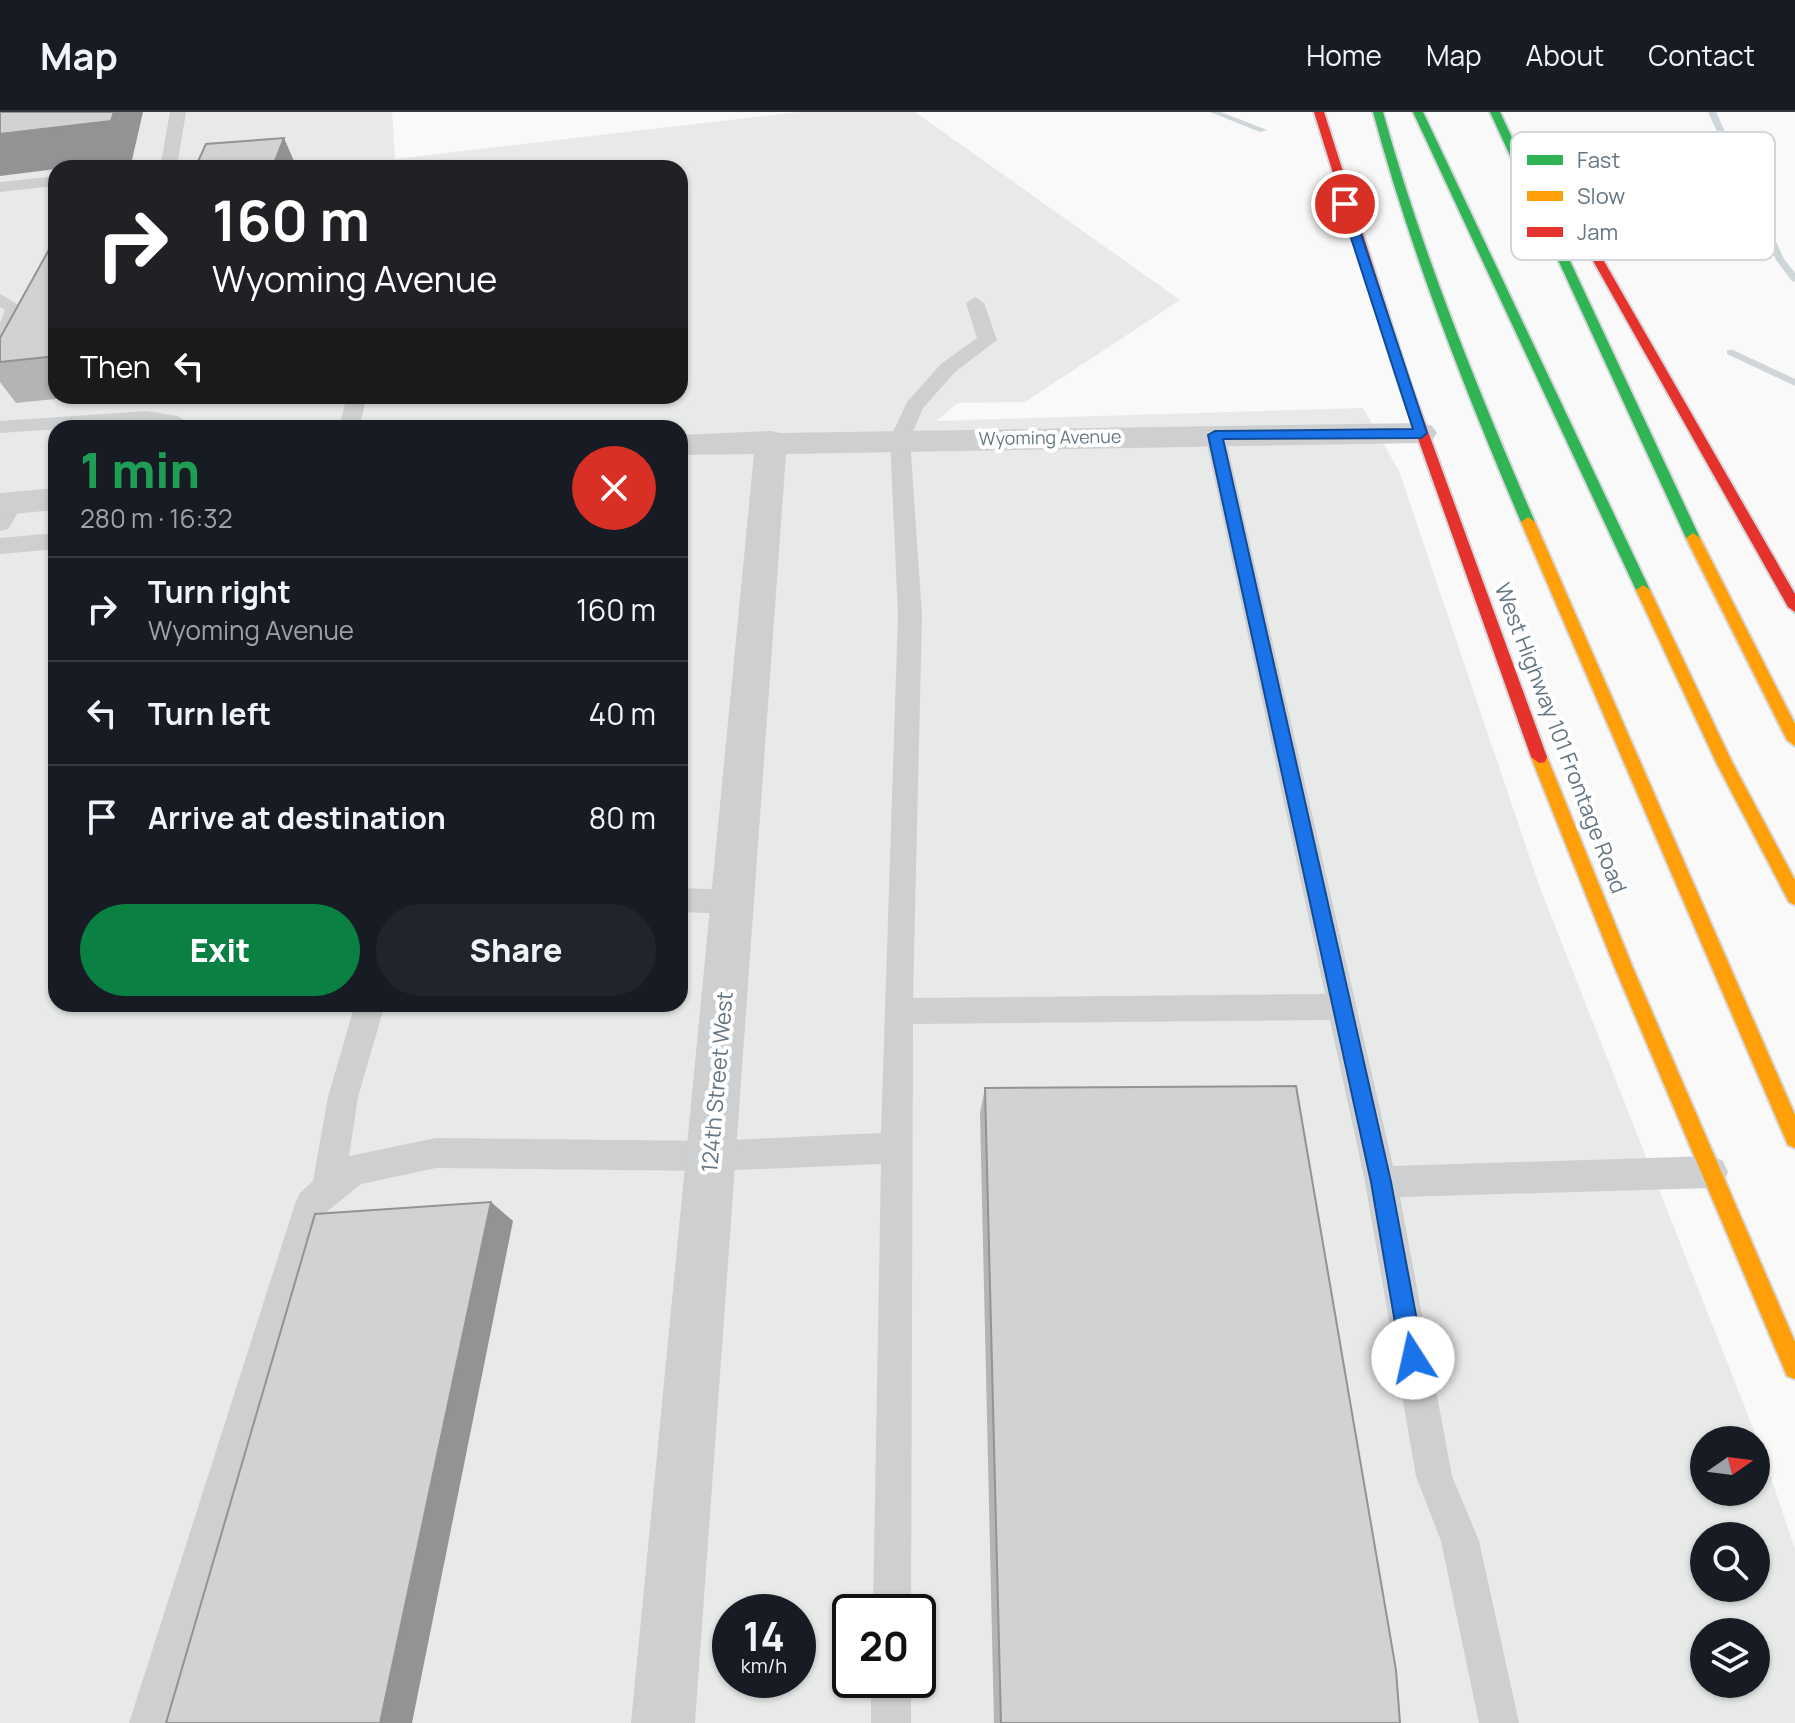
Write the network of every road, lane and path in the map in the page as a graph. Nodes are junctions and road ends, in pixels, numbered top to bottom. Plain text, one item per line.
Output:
1 (178, 112) edge
2 (1319, 112) edge
3 (1378, 112) edge
4 (1418, 112) edge
5 (1495, 112) edge
6 (1513, 112) edge
7 (1525, 132) edge
8 (1511, 147) edge
9 (170, 160) edge
10 (48, 182) edge
11 (0, 187) edge
12 (1562, 260) edge
13 (1597, 260) edge
14 (0, 300) edge
15 (975, 303) dead end
16 (0, 348) edge
17 (103, 420) edge
18 (171, 420) edge
19 (48, 424) edge
20 (0, 427) edge
21 (1421, 433) junction
22 (1215, 435) junction
23 (900, 439) junction
24 (771, 441) junction
25 (688, 445) edge
26 (48, 501) edge
27 (4, 510) edge
28 (48, 542) edge
29 (0, 546) edge
30 (1795, 607) edge
31 (1795, 740) edge
32 (1795, 897) edge
33 (688, 900) edge
34 (732, 902) junction
35 (1342, 1007) junction
36 (899, 1011) junction
37 (368, 1012) edge
38 (1795, 1138) edge
39 (896, 1148) junction
40 (711, 1156) junction
41 (1712, 1172) junction
42 (1381, 1182) junction
43 (328, 1191) junction
44 (1795, 1368) edge
45 (892, 1594) edge
46 (891, 1698) edge
47 (149, 1723) edge
48 (663, 1723) edge
49 (891, 1723) edge
50 (1499, 1723) edge

1 - 9 lane
2 - 21 main road, West Highway 101 Frontage Road
3 - 38 main road
4 - 32 main road
5 - 8 main road
6 - 7 main road
10 - 11 lane
12 - 31 main road
13 - 30 main road
14 - 16 lane
15 - 23 lane
17 - 18 lane
19 - 20 lane
21 - 22 street, Wyoming Avenue
21 - 41 main road, West Highway 101 Frontage Road
22 - 23 street, Wyoming Avenue
22 - 35 lane
23 - 24 street, Wyoming Avenue
23 - 36 lane
24 - 25 street, Wyoming Avenue
24 - 34 street, 124th Street West
26 - 27 street
28 - 29 lane
33 - 34 lane
34 - 40 street, 124th Street West
35 - 36 lane
35 - 42 lane
36 - 39 lane
37 - 43 lane
39 - 40 lane
39 - 45 lane
40 - 43 lane
40 - 48 street, 124th Street West
41 - 42 lane
41 - 44 main road, West Highway 101 Frontage Road
42 - 50 lane
43 - 47 lane
46 - 49 lane

